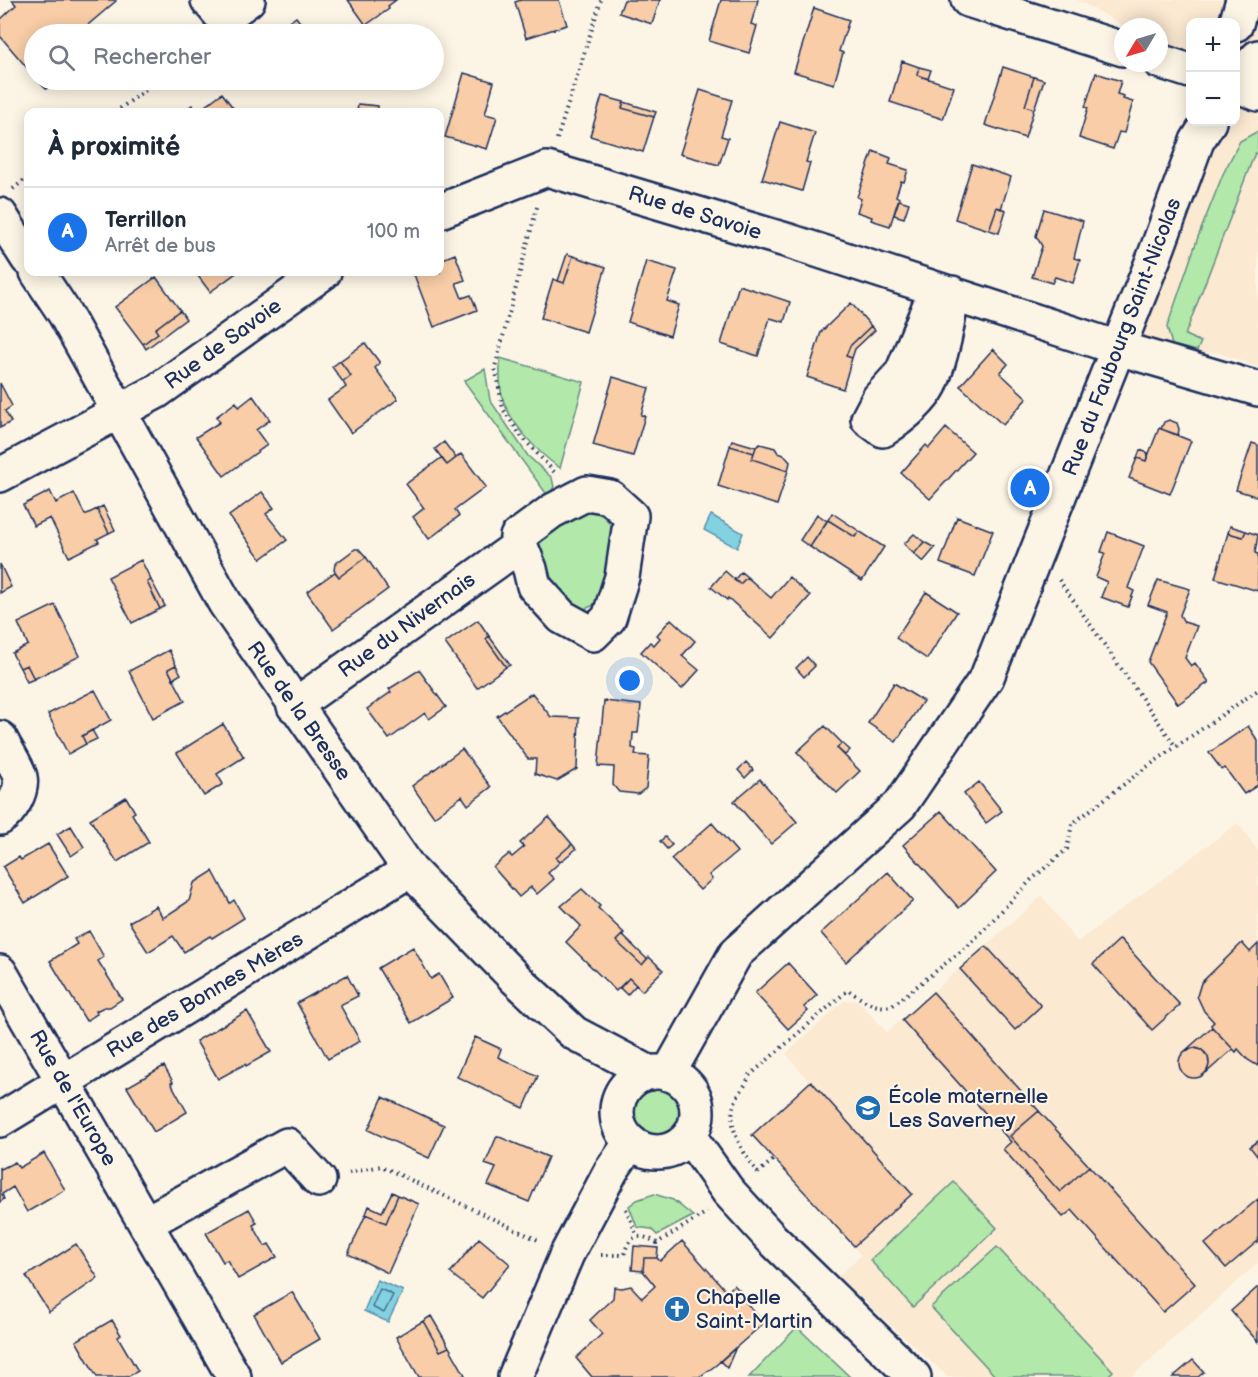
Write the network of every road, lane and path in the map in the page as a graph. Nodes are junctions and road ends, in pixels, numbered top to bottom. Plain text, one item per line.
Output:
1 (208, 0) edge
2 (248, 0) edge
3 (601, 0) edge
4 (968, 0) edge
5 (1243, 0) edge
6 (1238, 18) edge
7 (1114, 47) edge
8 (1258, 57) edge
9 (1168, 64) edge
10 (1186, 69) edge
11 (1240, 76) edge
12 (1240, 87) edge
13 (146, 90) edge
14 (1258, 94) edge
15 (121, 108) edge
16 (1206, 126) edge
17 (547, 169) junction
18 (444, 209) edge
19 (0, 215) edge
20 (24, 253) edge
21 (40, 276) edge
22 (318, 276) edge
23 (1118, 348) junction
24 (1258, 389) edge
25 (120, 412) junction
26 (0, 475) edge
27 (579, 497) junction
28 (520, 544) junction
29 (1038, 550) junction
30 (1258, 690) edge
31 (294, 706) junction
32 (0, 738) edge
33 (1176, 747) junction
34 (0, 818) edge
35 (410, 870) junction
36 (0, 972) edge
37 (659, 1073) junction
38 (63, 1080) junction
39 (0, 1120) edge
40 (689, 1136) junction
41 (631, 1142) junction
42 (774, 1159) dead end
43 (758, 1173) junction
44 (319, 1180) joint
45 (743, 1187) junction
46 (146, 1223) junction
47 (567, 1254) junction
48 (624, 1255) dead end
49 (234, 1377) edge
50 (515, 1377) edge
51 (914, 1377) edge

1 - 2 street
3 - 17 path
4 - 7 street
5 - 6 street
8 - 11 street
9 - 10 street
12 - 14 street
13 - 15 path
16 - 23 street, Rue du Faubourg Saint-Nicolas
17 - 18 street
17 - 23 street, Rue de Savoie
17 - 27 path
19 - 20 street
21 - 25 street, Rue de la Bresse
22 - 25 street, Rue de Savoie
23 - 24 street, Rue de Savoie
23 - 29 street, Rue du Faubourg Saint-Nicolas
25 - 26 street, Rue de Savoie
25 - 31 street, Rue de la Bresse
27 - 28 street, Rue du Nivernais
27 - 28 street, Rue du Nivernais
28 - 31 street, Rue du Nivernais
29 - 33 path
29 - 37 street, Rue du Faubourg Saint-Nicolas
30 - 33 path
31 - 35 street, Rue de la Bresse
32 - 34 street
33 - 43 path
35 - 37 street, Rue de la Bresse
35 - 38 street, Rue des Bonnes Mères
36 - 38 street, Rue de l'Europe
37 - 40 street
37 - 41 street, Rue du Faubourg Saint-Nicolas
38 - 39 street, Rue des Bonnes Mères
38 - 46 street, Rue de l'Europe
40 - 41 street
40 - 45 street
41 - 47 street
42 - 43 path
43 - 45 path
44 - 46 street
44 - 47 path
45 - 48 path
45 - 51 street
46 - 49 street, Rue de l'Europe
47 - 50 street

